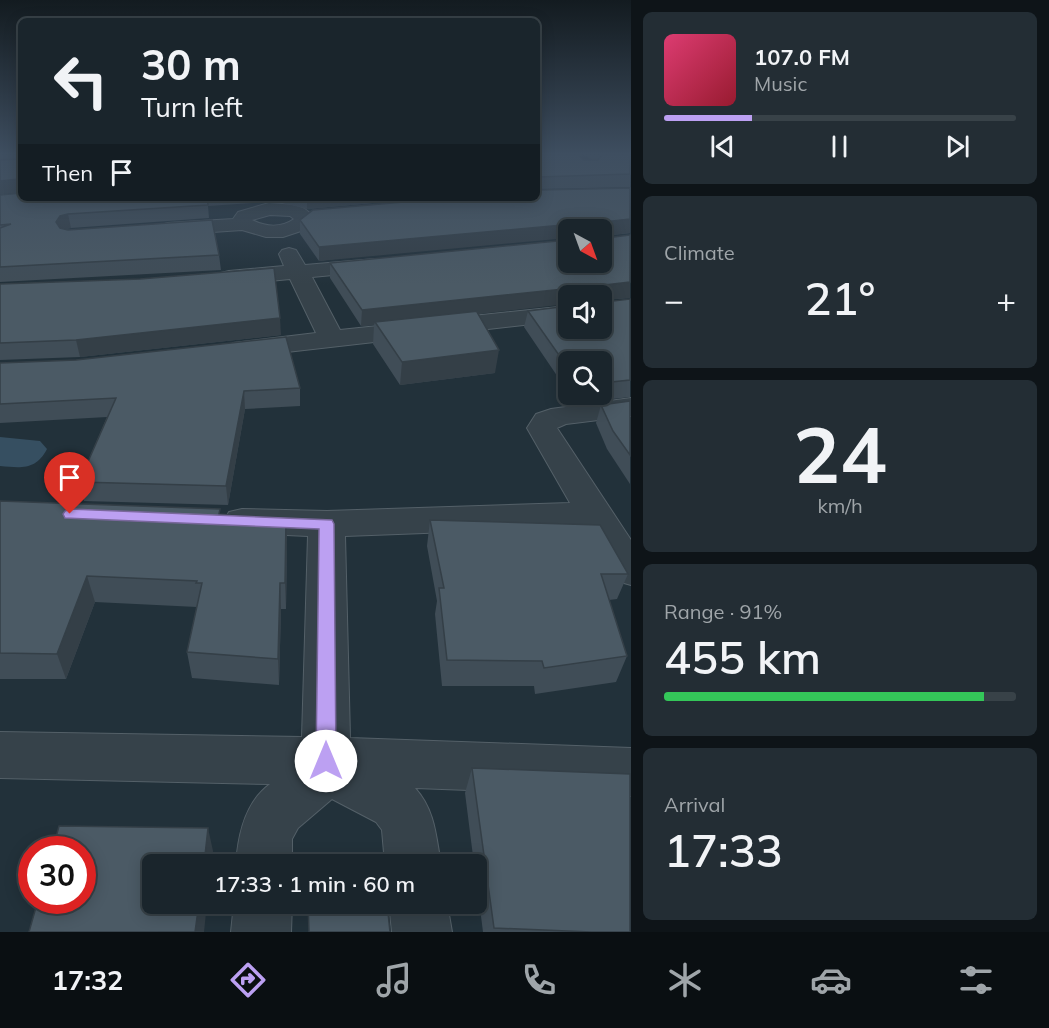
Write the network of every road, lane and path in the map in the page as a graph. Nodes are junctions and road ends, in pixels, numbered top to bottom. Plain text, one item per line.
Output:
1 (266, 204) edge
2 (326, 215) edge
3 (303, 217) junction
4 (244, 224) junction
5 (152, 231) edge
6 (277, 231) junction
7 (393, 263) edge
8 (299, 272) junction
9 (205, 279) edge
10 (558, 314) edge
11 (331, 338) junction
12 (220, 351) edge
13 (630, 407) edge
14 (594, 514) junction
15 (210, 520) edge
16 (327, 524) junction
17 (630, 571) edge
18 (0, 755) edge
19 (326, 761) junction
20 (630, 772) edge
21 (264, 854) edge
22 (411, 854) edge
23 (262, 914) edge
24 (420, 914) edge
25 (261, 932) edge
26 (422, 932) edge

1 - 3 street
1 - 4 street
2 - 3 street
3 - 6 street
4 - 5 street
4 - 6 street
6 - 8 street
7 - 8 street
8 - 9 street
8 - 11 street
10 - 11 street
11 - 12 street
13 - 14 street
14 - 16 street
14 - 17 street
15 - 16 street
16 - 19 street
18 - 19 street
19 - 20 street
19 - 21 street
19 - 22 street
23 - 25 street
24 - 26 street

